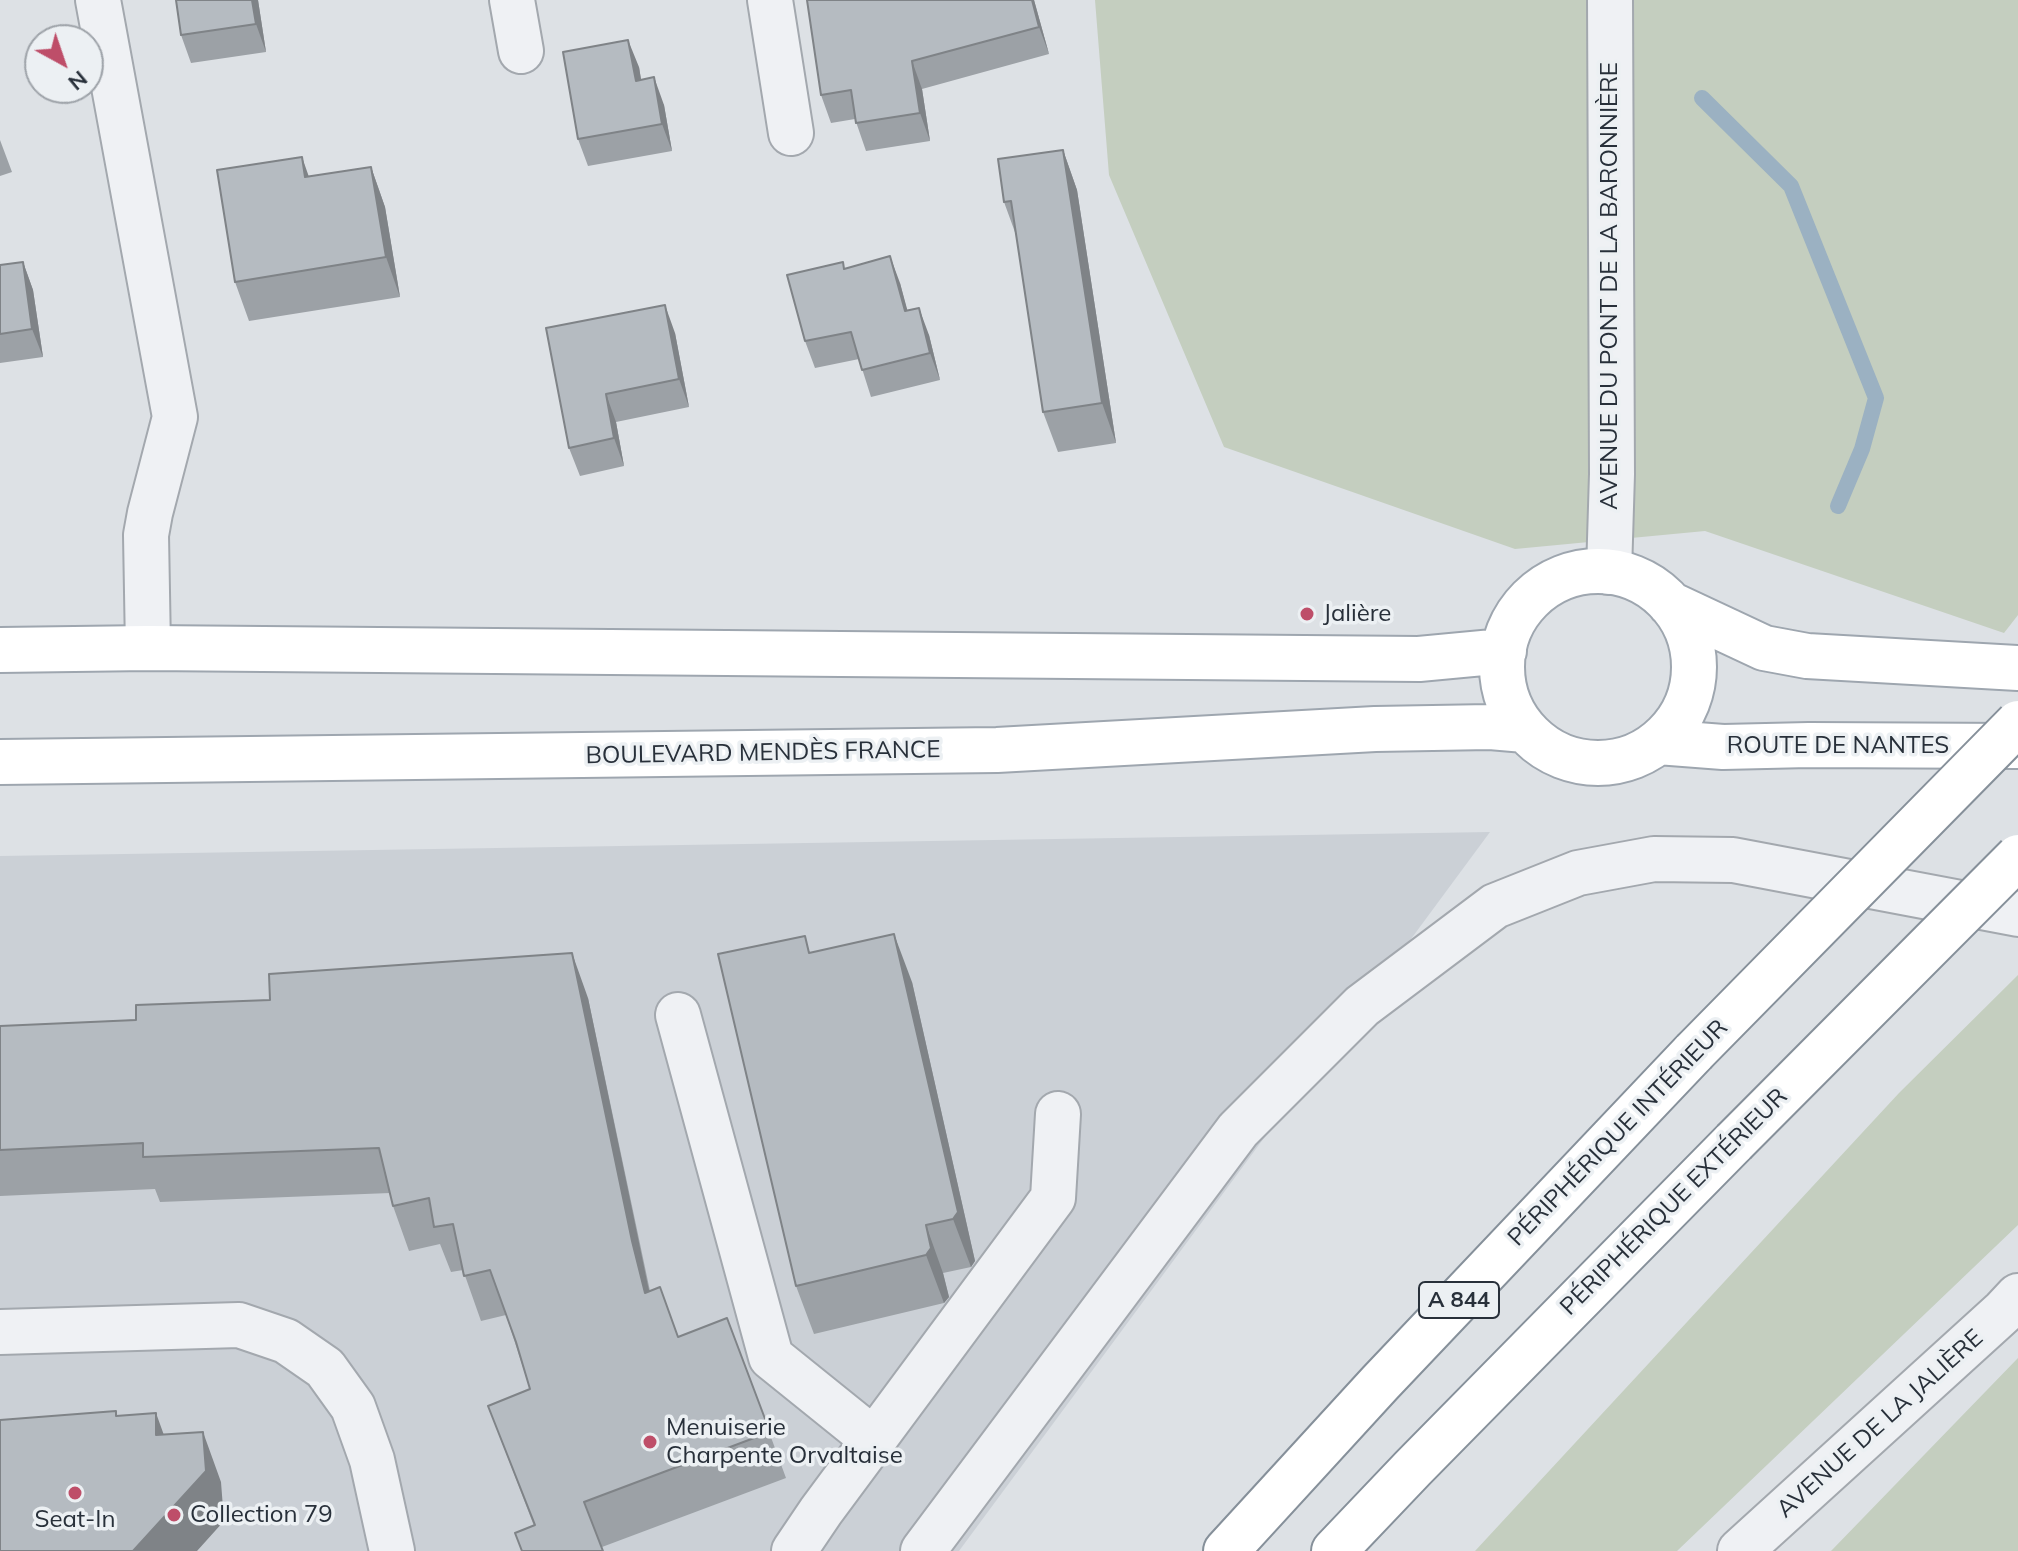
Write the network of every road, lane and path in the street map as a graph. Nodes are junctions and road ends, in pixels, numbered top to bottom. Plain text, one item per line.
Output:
1 (98, 0) edge
2 (512, 0) edge
3 (770, 0) edge
4 (1610, 0) edge
5 (521, 51) dead end
6 (791, 133) dead end
7 (1609, 572) junction
8 (1670, 604) junction
9 (148, 648) junction
10 (0, 650) edge
11 (1504, 651) junction
12 (2018, 668) edge
13 (2018, 723) edge
14 (1525, 730) junction
15 (1658, 742) junction
16 (2018, 746) edge
17 (0, 762) edge
18 (2018, 857) edge
19 (2018, 914) edge
20 (678, 1015) dead end
21 (1058, 1114) dead end
22 (2018, 1296) edge
23 (0, 1332) edge
24 (874, 1440) junction
25 (392, 1551) edge
26 (794, 1551) edge
27 (923, 1551) edge
28 (1226, 1551) edge
29 (1334, 1551) edge
30 (1740, 1551) edge

1 - 9 street
2 - 5 street
3 - 6 street
4 - 7 street, AVENUE DU PONT DE LA BARONNIÈRE
7 - 8 main road
7 - 11 main road
8 - 12 main road
8 - 15 main road
9 - 10 main road
9 - 11 main road
11 - 14 main road
13 - 28 main road, PÉRIPHÉRIQUE INTÉRIEUR / A 844, bridge
14 - 15 main road
14 - 17 main road, BOULEVARD MENDÈS FRANCE
15 - 16 main road, ROUTE DE NANTES
18 - 29 main road, PÉRIPHÉRIQUE EXTÉRIEUR, bridge
19 - 27 street
20 - 24 street
21 - 24 street
22 - 30 street, AVENUE DE LA JALIÈRE
23 - 25 street
24 - 26 street

